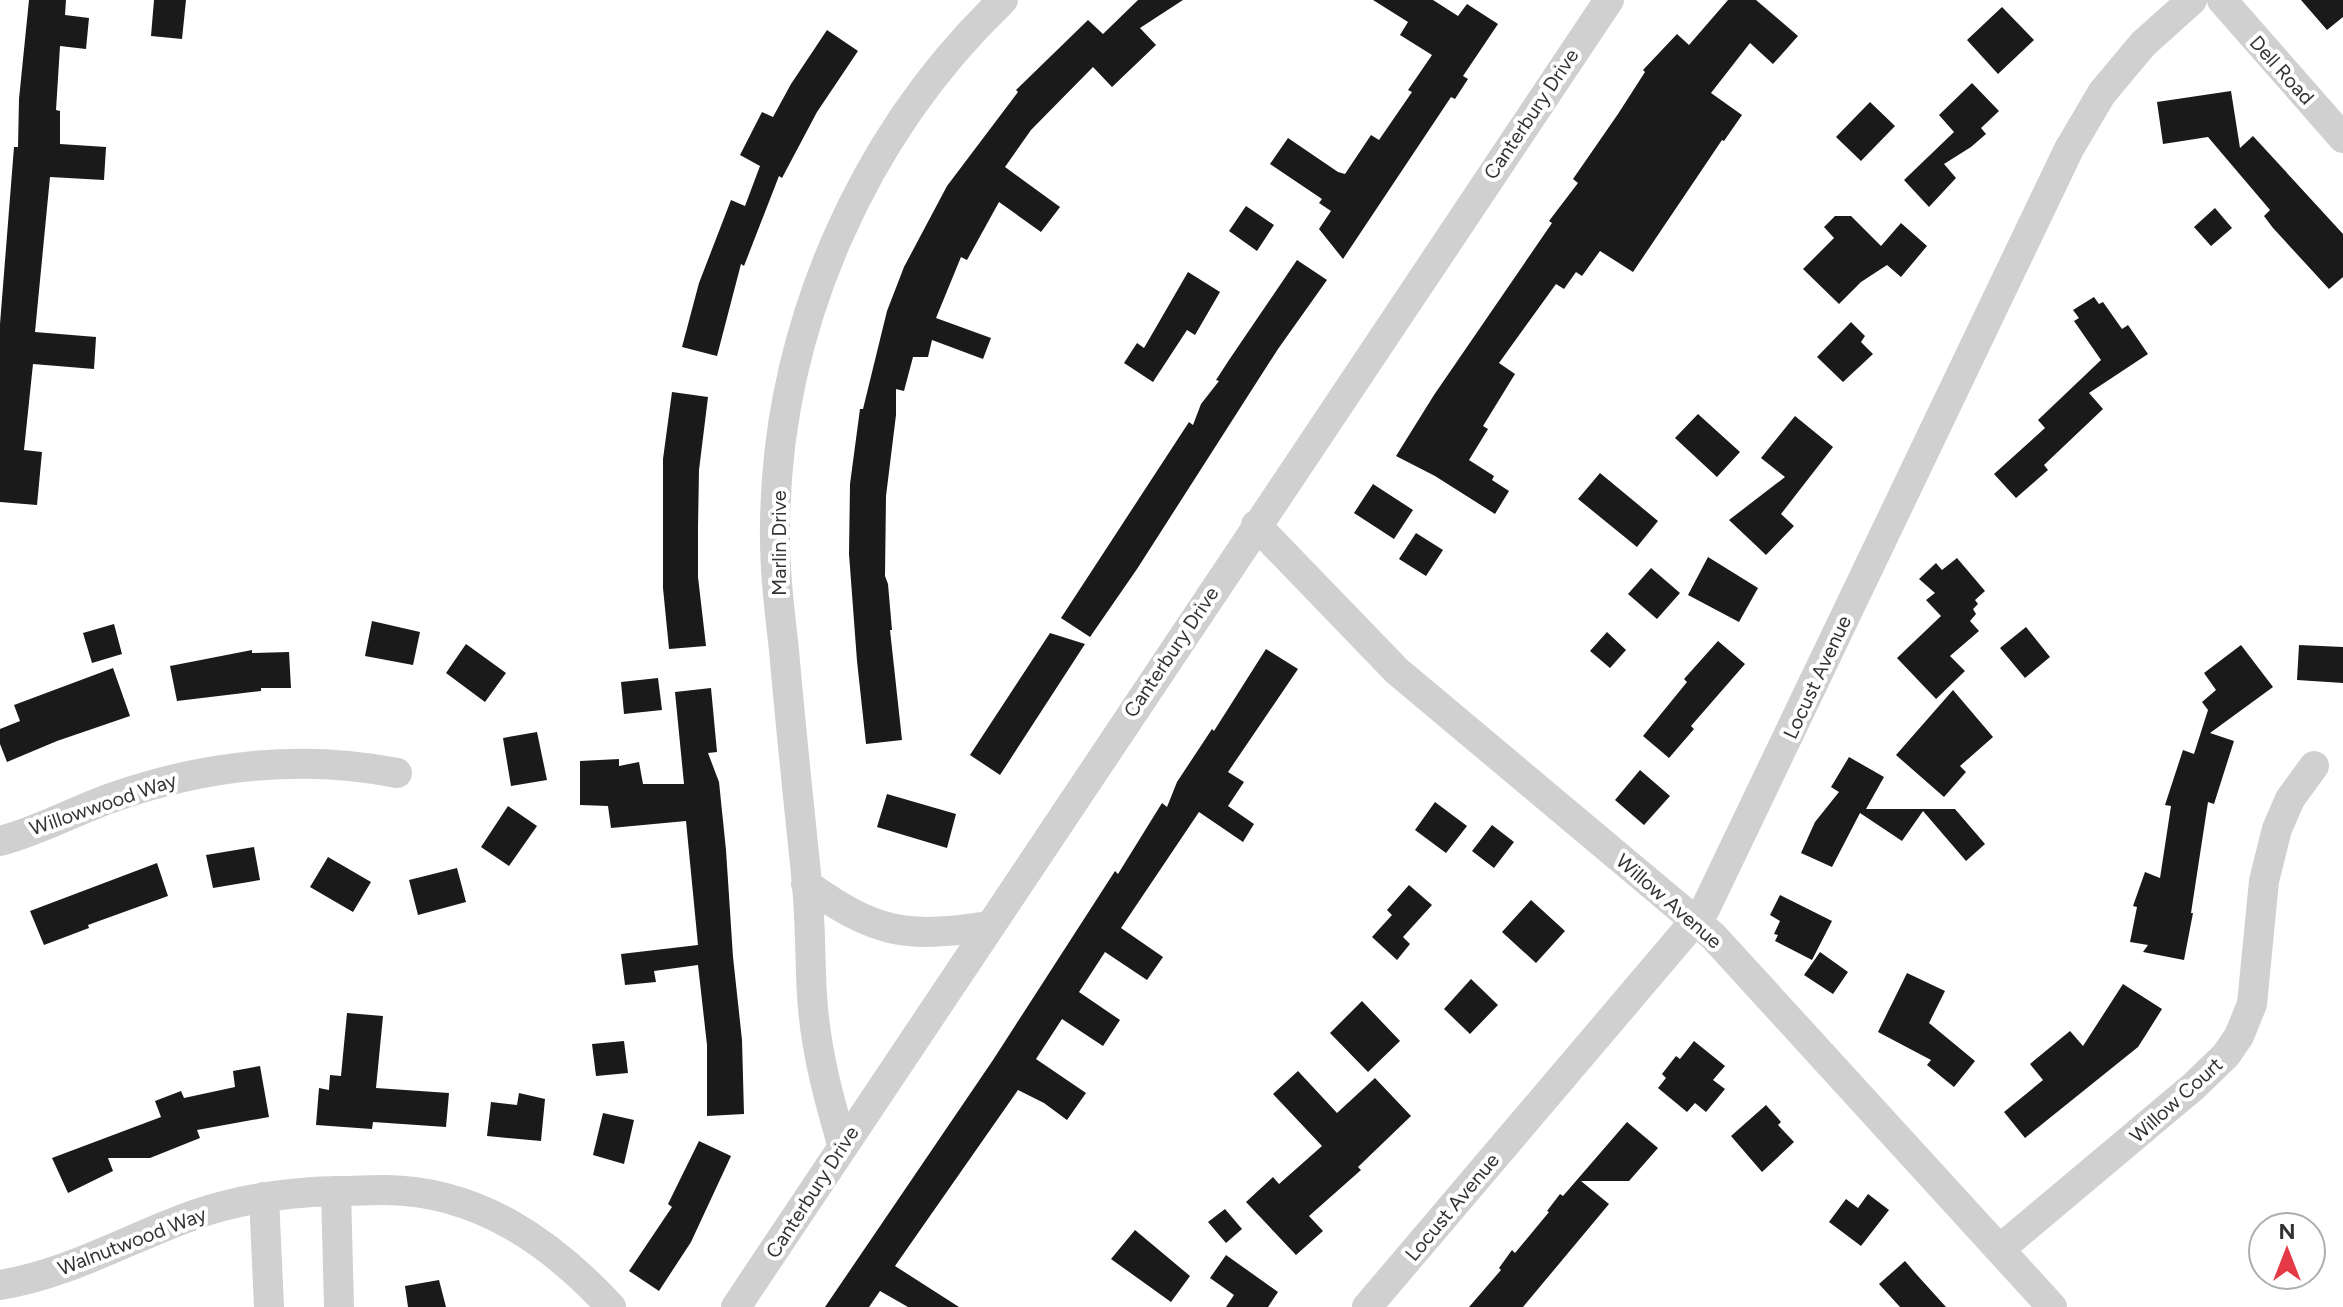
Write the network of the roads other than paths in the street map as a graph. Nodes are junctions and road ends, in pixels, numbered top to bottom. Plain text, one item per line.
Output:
1 (1003, 0) edge
2 (1609, 0) edge
3 (2192, 0) edge
4 (2222, 0) edge
5 (2343, 138) edge
6 (1256, 525) junction
7 (2314, 766) dead end
8 (397, 773) dead end
9 (0, 841) edge
10 (806, 884) junction
11 (1696, 920) junction
12 (988, 926) junction
13 (842, 1144) junction
14 (336, 1191) junction
15 (264, 1197) junction
16 (2000, 1249) junction
17 (0, 1285) edge
18 (269, 1307) edge
19 (339, 1307) edge
20 (611, 1307) edge
21 (736, 1307) edge
22 (1367, 1307) edge
23 (2052, 1307) edge

1 - 10 street, Marlin Drive
2 - 6 street, Canterbury Drive
3 - 11 street, Locust Avenue
4 - 5 street, Dell Road
6 - 11 street, Willow Avenue
6 - 12 street, Canterbury Drive
7 - 16 street, Willow Court
8 - 9 street, Willowwood Way
10 - 12 street
10 - 13 street, Marlin Drive
11 - 16 street, Willow Avenue
11 - 22 street, Locust Avenue
12 - 13 street, Canterbury Drive
13 - 21 street, Canterbury Drive
14 - 15 street, Walnutwood Way
14 - 19 street
14 - 20 street, Walnutwood Way
15 - 17 street, Walnutwood Way
15 - 18 street
16 - 23 street, Willow Avenue

